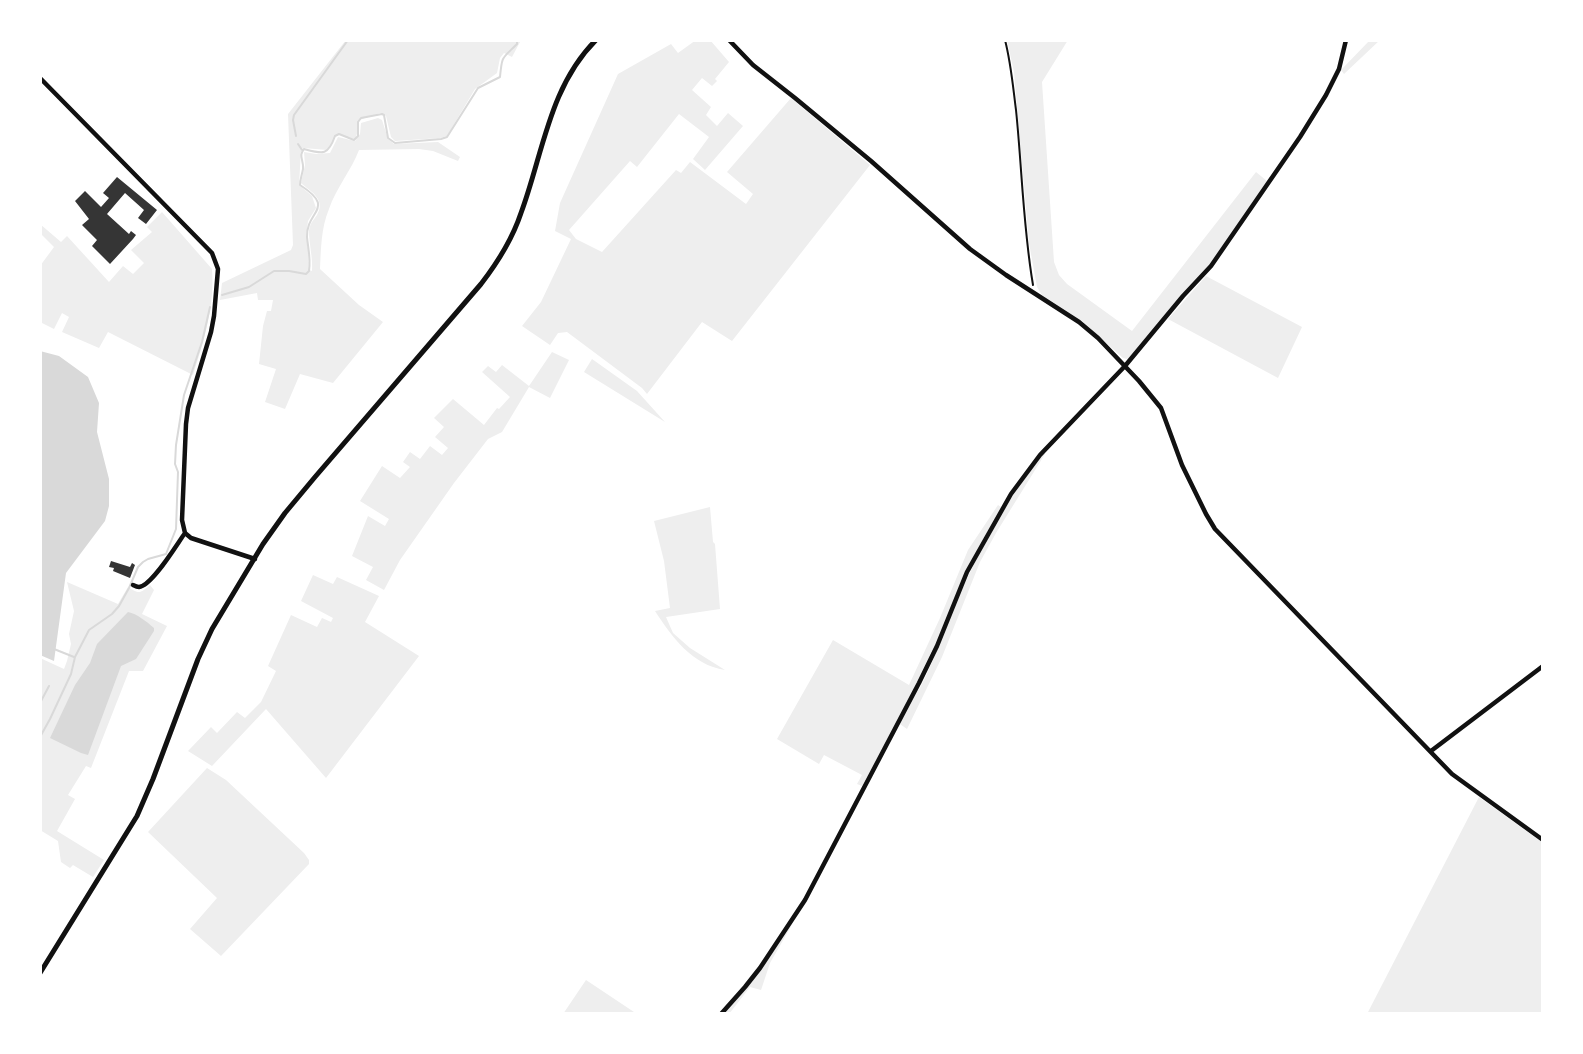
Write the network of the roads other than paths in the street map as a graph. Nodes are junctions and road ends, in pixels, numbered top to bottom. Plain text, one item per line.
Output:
1 (596, 40) edge
2 (729, 40) edge
3 (1346, 40) edge
4 (40, 78) edge
5 (1125, 366) junction
6 (185, 533) junction
7 (255, 559) junction
8 (133, 585) dead end
9 (1543, 666) edge
10 (1431, 751) junction
11 (1543, 840) edge
12 (40, 973) edge
13 (721, 1014) edge

1 - 7 street
2 - 5 street
3 - 5 street
4 - 6 street
5 - 10 street
5 - 13 street
6 - 7 street
6 - 8 street
7 - 12 street
9 - 10 street
10 - 11 street

